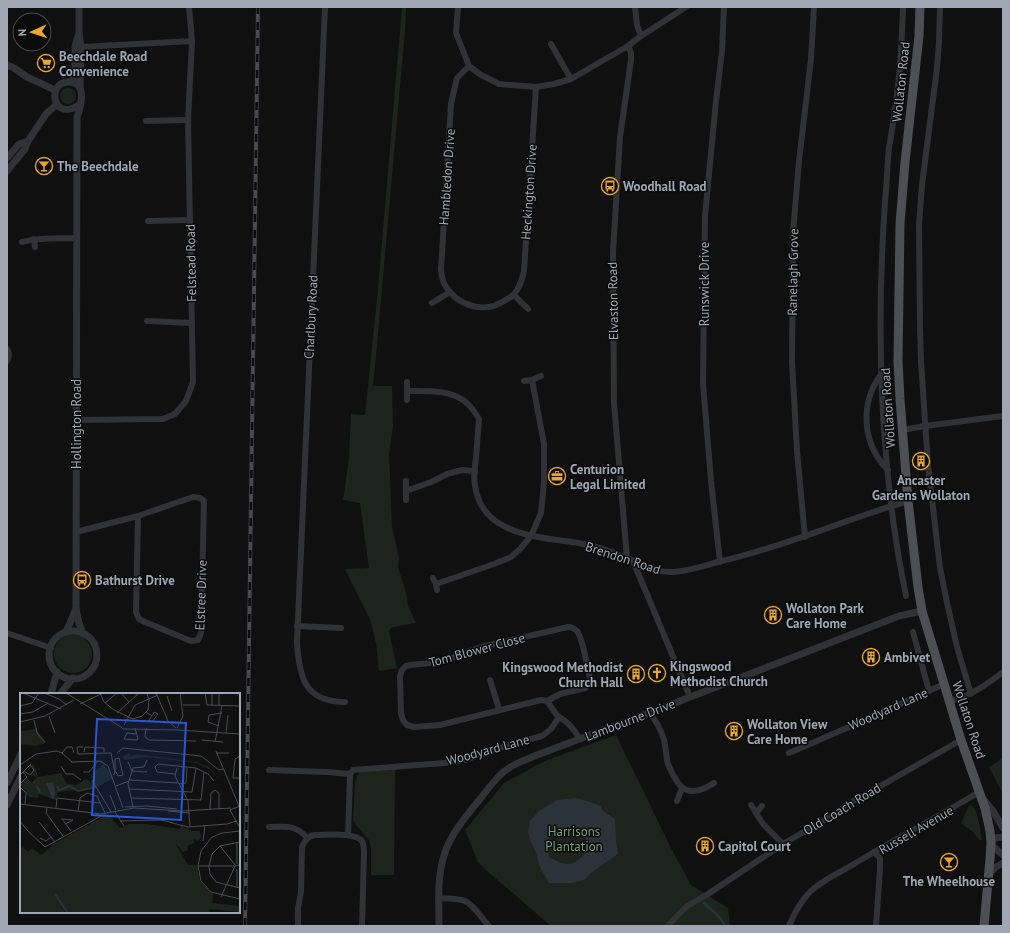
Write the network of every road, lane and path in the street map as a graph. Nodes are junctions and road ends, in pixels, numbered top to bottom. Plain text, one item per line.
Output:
1 (79, 7) edge
2 (189, 7) edge
3 (325, 7) edge
4 (458, 7) edge
5 (636, 7) edge
6 (686, 7) edge
7 (724, 7) edge
8 (814, 7) edge
9 (903, 7) edge
10 (920, 7) edge
11 (940, 7) edge
12 (79, 32) junction
13 (641, 36) junction
14 (192, 41) junction
15 (551, 44) dead end
16 (628, 46) junction
17 (81, 47) junction
18 (7, 65) edge
19 (469, 66) junction
20 (571, 79) junction
21 (71, 82) junction
22 (536, 87) junction
23 (80, 88) junction
24 (56, 90) junction
25 (57, 104) junction
26 (80, 104) junction
27 (74, 109) junction
28 (78, 117) junction
29 (188, 120) junction
30 (146, 121) dead end
31 (28, 141) junction
32 (7, 158) edge
33 (7, 170) edge
34 (190, 220) junction
35 (148, 221) dead end
36 (77, 238) junction
37 (34, 239) junction
38 (22, 242) dead end
39 (35, 248) dead end
40 (450, 292) junction
41 (514, 295) junction
42 (432, 303) dead end
43 (528, 309) dead end
44 (147, 321) dead end
45 (192, 323) junction
46 (7, 349) edge
47 (7, 360) edge
48 (882, 373) junction
49 (541, 376) dead end
50 (532, 380) junction
51 (524, 381) dead end
52 (407, 382) dead end
53 (407, 391) junction
54 (407, 400) dead end
55 (1003, 416) edge
56 (76, 420) junction
57 (925, 426) junction
58 (902, 430) junction
59 (888, 470) junction
60 (474, 471) junction
61 (406, 481) dead end
62 (406, 491) junction
63 (406, 500) dead end
64 (908, 501) junction
65 (892, 506) junction
66 (138, 516) junction
67 (76, 532) junction
68 (531, 536) junction
69 (805, 537) junction
70 (627, 558) junction
71 (633, 561) junction
72 (720, 562) junction
73 (435, 584) dead end
74 (906, 596) dead end
75 (76, 609) junction
76 (922, 611) junction
77 (297, 626) junction
78 (341, 628) dead end
79 (66, 632) junction
80 (912, 632) dead end
81 (7, 633) edge
82 (83, 634) junction
83 (51, 648) junction
84 (57, 672) junction
85 (1003, 672) edge
86 (73, 678) junction
87 (490, 680) dead end
88 (944, 684) junction
89 (929, 691) junction
90 (50, 693) edge
91 (61, 693) edge
92 (971, 694) junction
93 (690, 697) junction
94 (547, 700) junction
95 (345, 702) dead end
96 (949, 702) junction
97 (499, 709) junction
98 (650, 713) junction
99 (559, 717) junction
100 (580, 739) junction
101 (961, 740) junction
102 (789, 753) dead end
103 (20, 756) edge
104 (269, 770) dead end
105 (351, 774) junction
106 (20, 778) edge
107 (7, 783) edge
108 (714, 783) dead end
109 (682, 788) junction
110 (980, 795) junction
111 (677, 801) dead end
112 (7, 805) edge
113 (751, 805) dead end
114 (762, 806) dead end
115 (756, 813) junction
116 (269, 827) dead end
117 (1003, 828) edge
118 (348, 835) junction
119 (1003, 837) edge
120 (307, 838) junction
121 (783, 844) junction
122 (991, 844) junction
123 (874, 852) junction
124 (1003, 855) edge
125 (1003, 863) edge
126 (989, 874) junction
127 (439, 898) junction
128 (298, 926) edge
129 (362, 926) edge
130 (439, 926) edge
131 (489, 926) edge
132 (668, 926) edge
133 (789, 926) edge
134 (876, 926) edge
135 (984, 926) edge

1 - 12 street
2 - 14 street, Felstead Road
3 - 77 street, Charlbury Road
4 - 19 street
5 - 13 street
6 - 13 street
7 - 72 street, Runswick Drive
8 - 69 street, Ranelagh Grove
9 - 48 street, Wollaton Road
10 - 58 main road, Wollaton Road
11 - 57 street, Wollaton Road
12 - 17 street
12 - 21 street
13 - 16 street
14 - 17 street
14 - 29 street, Felstead Road
15 - 20 street
16 - 20 street
16 - 70 street, Elvaston Road
17 - 23 street
18 - 24 street
19 - 22 street
19 - 40 street, Hambledon Drive
20 - 22 street
21 - 23 street
21 - 24 street
22 - 41 street, Heckington Drive
23 - 26 street
24 - 25 street
25 - 27 street
25 - 31 street
26 - 27 street
26 - 28 street, Hollington Road
27 - 28 street, Hollington Road
28 - 36 street, Hollington Road
29 - 30 street
29 - 34 street, Felstead Road
31 - 32 street
31 - 33 street
34 - 35 street
34 - 45 street, Felstead Road
36 - 37 street
36 - 56 street, Hollington Road
37 - 38 street
37 - 39 street
40 - 41 street, Hambledon Drive
40 - 42 street
41 - 43 street
44 - 45 street
45 - 56 street, Felstead Road
46 - 47 street
48 - 59 street, Wollaton Road
48 - 59 street
49 - 50 street
50 - 51 street
50 - 68 street
52 - 53 street
53 - 54 street
53 - 60 street, Brendon Road
55 - 57 street
56 - 67 street, Hollington Road
57 - 58 street
57 - 92 street, Wollaton Road
58 - 64 main road, Wollaton Road
59 - 65 street, Wollaton Road
60 - 62 street
60 - 68 street, Brendon Road
61 - 62 street
62 - 63 street
64 - 65 street, Brendon Road
64 - 76 main road, Wollaton Road
65 - 69 street, Brendon Road
65 - 74 street, Wollaton Road
66 - 66 street, Elstree Drive
66 - 67 street, Elstree Drive
67 - 75 street, Hollington Road
68 - 70 street, Brendon Road
68 - 73 street
69 - 72 street, Brendon Road
70 - 71 street, Brendon Road
71 - 72 street, Brendon Road
71 - 93 street
75 - 79 street, Hollington Road
75 - 82 street, Hollington Road
76 - 88 main road, Wollaton Road
76 - 93 street, Lambourne Drive
77 - 78 street
77 - 95 street, Charlbury Road
79 - 82 street
79 - 83 street
80 - 89 street
81 - 83 street
82 - 86 street
83 - 84 street
84 - 86 street
84 - 90 street
85 - 92 street
86 - 91 street
87 - 97 street
88 - 89 street, Woodyard Lane
88 - 96 main road, Wollaton Road
89 - 102 street, Woodyard Lane
92 - 96 street
93 - 98 street, Lambourne Drive
94 - 97 street, Tom Blower Close
94 - 97 street, Tom Blower Close
94 - 99 street
96 - 101 main road, Wollaton Road
98 - 100 street, Lambourne Drive
98 - 109 street
99 - 100 street
99 - 105 street, Woodyard Lane
100 - 127 street, Lambourne Drive
101 - 110 main road, Wollaton Road
101 - 121 street, Old Coach Road
103 - 107 street
104 - 105 street, Woodyard Lane
105 - 118 street
106 - 112 street
108 - 109 street
109 - 111 street
110 - 117 street, Wollaton Road
110 - 122 main road, Wollaton Road
110 - 123 street, Russell Avenue
113 - 115 street
114 - 115 street
115 - 121 street
116 - 120 street
118 - 120 street
118 - 129 street
119 - 122 street
120 - 128 street
121 - 132 street, Old Coach Road
122 - 124 street
122 - 126 main road, Wollaton Road
123 - 133 street
123 - 134 street, Russell Avenue
125 - 126 street
126 - 135 main road, Wollaton Road
127 - 130 street, Lambourne Drive
127 - 131 street

